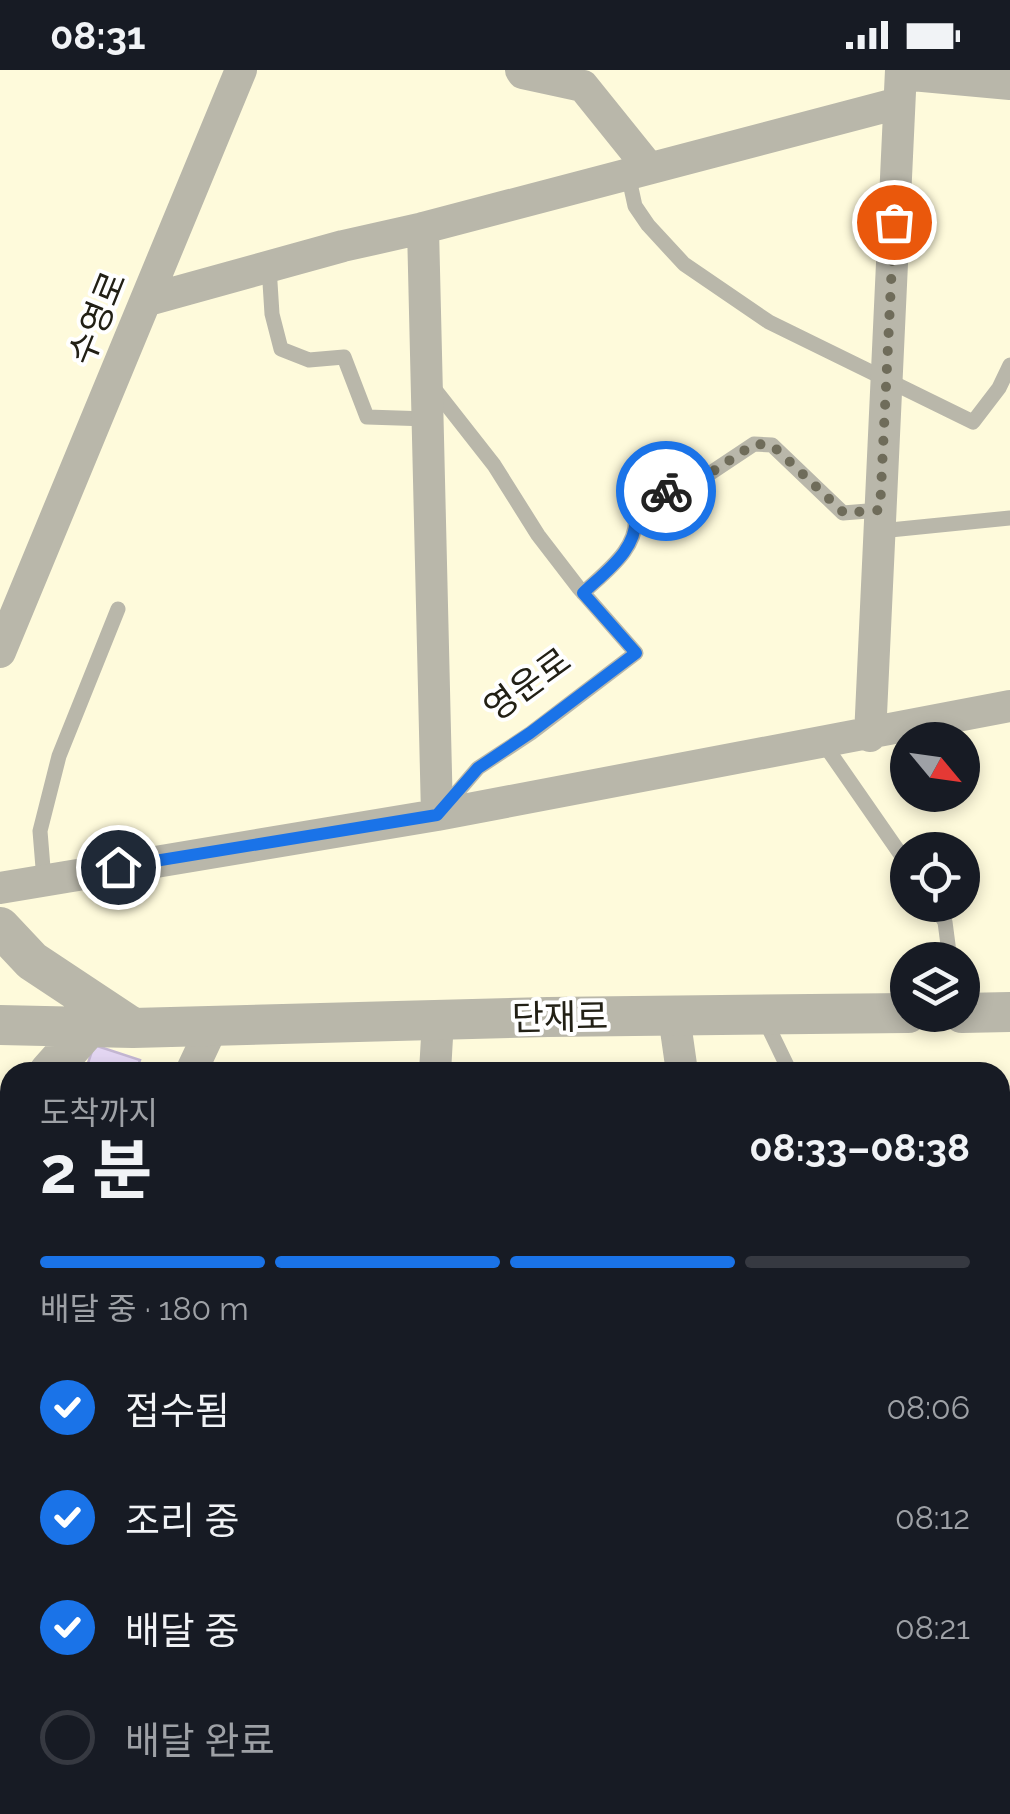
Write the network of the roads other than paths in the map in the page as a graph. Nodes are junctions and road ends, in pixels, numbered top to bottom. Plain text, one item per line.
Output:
1 (241, 70) edge
2 (521, 70) edge
3 (900, 82) edge
4 (1010, 84) edge
5 (638, 171) junction
6 (423, 228) junction
7 (268, 267) junction
8 (148, 300) junction
9 (1010, 366) edge
10 (427, 378) junction
11 (886, 381) junction
12 (428, 419) junction
13 (1010, 518) edge
14 (880, 520) junction
15 (12, 591) edge
16 (583, 593) junction
17 (118, 609) dead end
18 (0, 652) edge
19 (1010, 706) edge
20 (870, 736) junction
21 (824, 744) junction
22 (437, 815) junction
23 (890, 839) edge
24 (44, 880) junction
25 (0, 888) edge
26 (0, 926) edge
27 (1010, 1012) edge
28 (890, 1013) edge
29 (980, 1013) edge
30 (762, 1015) junction
31 (674, 1016) junction
32 (438, 1020) junction
33 (0, 1025) edge
34 (213, 1026) junction
35 (90, 1027) junction
36 (133, 1028) junction
37 (59, 1062) edge
38 (197, 1062) edge
39 (436, 1062) edge
40 (681, 1062) edge
41 (785, 1062) edge

1 - 8 street, 수영로
2 - 5 street
3 - 4 street
3 - 5 street
3 - 11 street
5 - 6 street
5 - 11 lane
6 - 7 street
6 - 10 street
7 - 8 street
7 - 12 lane
8 - 15 street, 수영로
9 - 11 lane
10 - 12 street
10 - 16 lane, 영운로
11 - 14 street
12 - 22 street
13 - 14 lane
14 - 16 lane
14 - 20 street
15 - 18 street, 수영로
16 - 22 lane, 영운로
17 - 24 lane
19 - 20 street
20 - 21 street
21 - 22 street
21 - 23 lane
22 - 24 street
24 - 25 street
26 - 36 street
27 - 29 street
28 - 30 street, 단재로
30 - 31 street, 단재로
30 - 41 lane
31 - 32 street, 단재로
31 - 40 street
32 - 34 street, 단재로
32 - 39 street
33 - 35 street, 단재로
34 - 36 street, 단재로
34 - 38 street
35 - 36 street, 단재로
35 - 37 street

